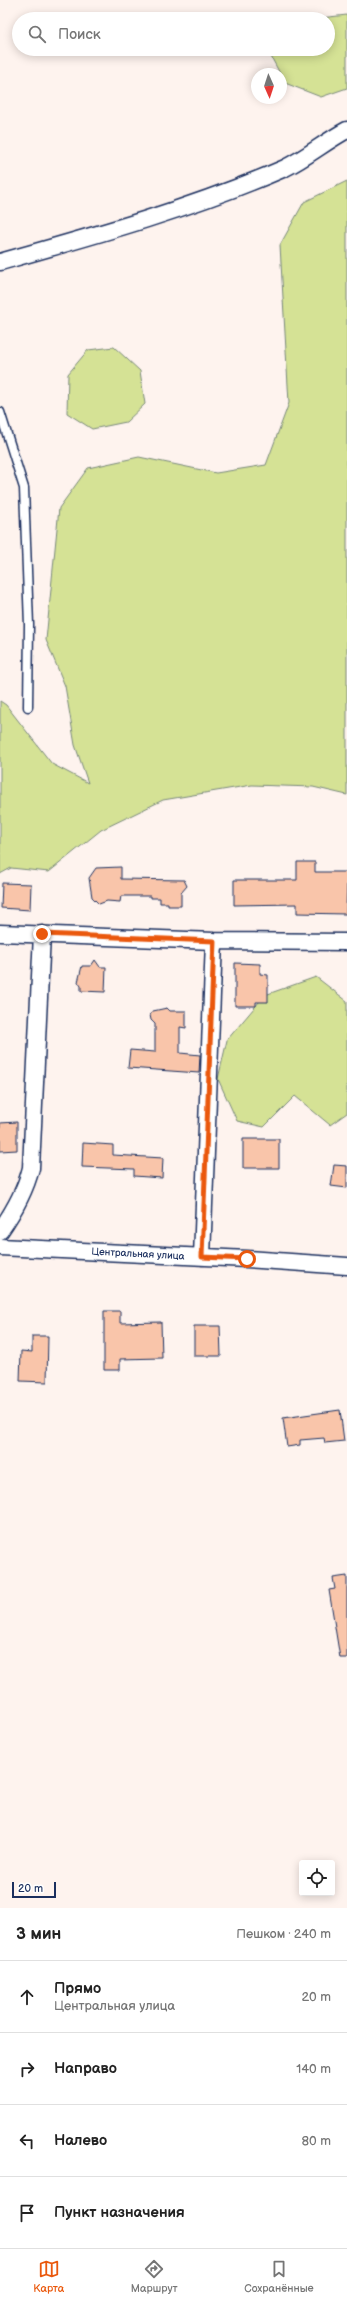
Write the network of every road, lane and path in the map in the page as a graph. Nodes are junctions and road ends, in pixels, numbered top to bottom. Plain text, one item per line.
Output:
1 (347, 130) edge
2 (0, 262) edge
3 (0, 412) edge
4 (28, 707) dead end
5 (0, 932) edge
6 (42, 934) junction
7 (214, 941) junction
8 (347, 942) edge
9 (0, 1231) edge
10 (0, 1247) edge
11 (202, 1257) junction
12 (347, 1266) edge

1 - 2 street
3 - 4 lane
5 - 6 street
6 - 7 street
6 - 9 street
7 - 8 street
7 - 11 street
10 - 11 street, Центральная улица
11 - 12 street, Центральная улица

